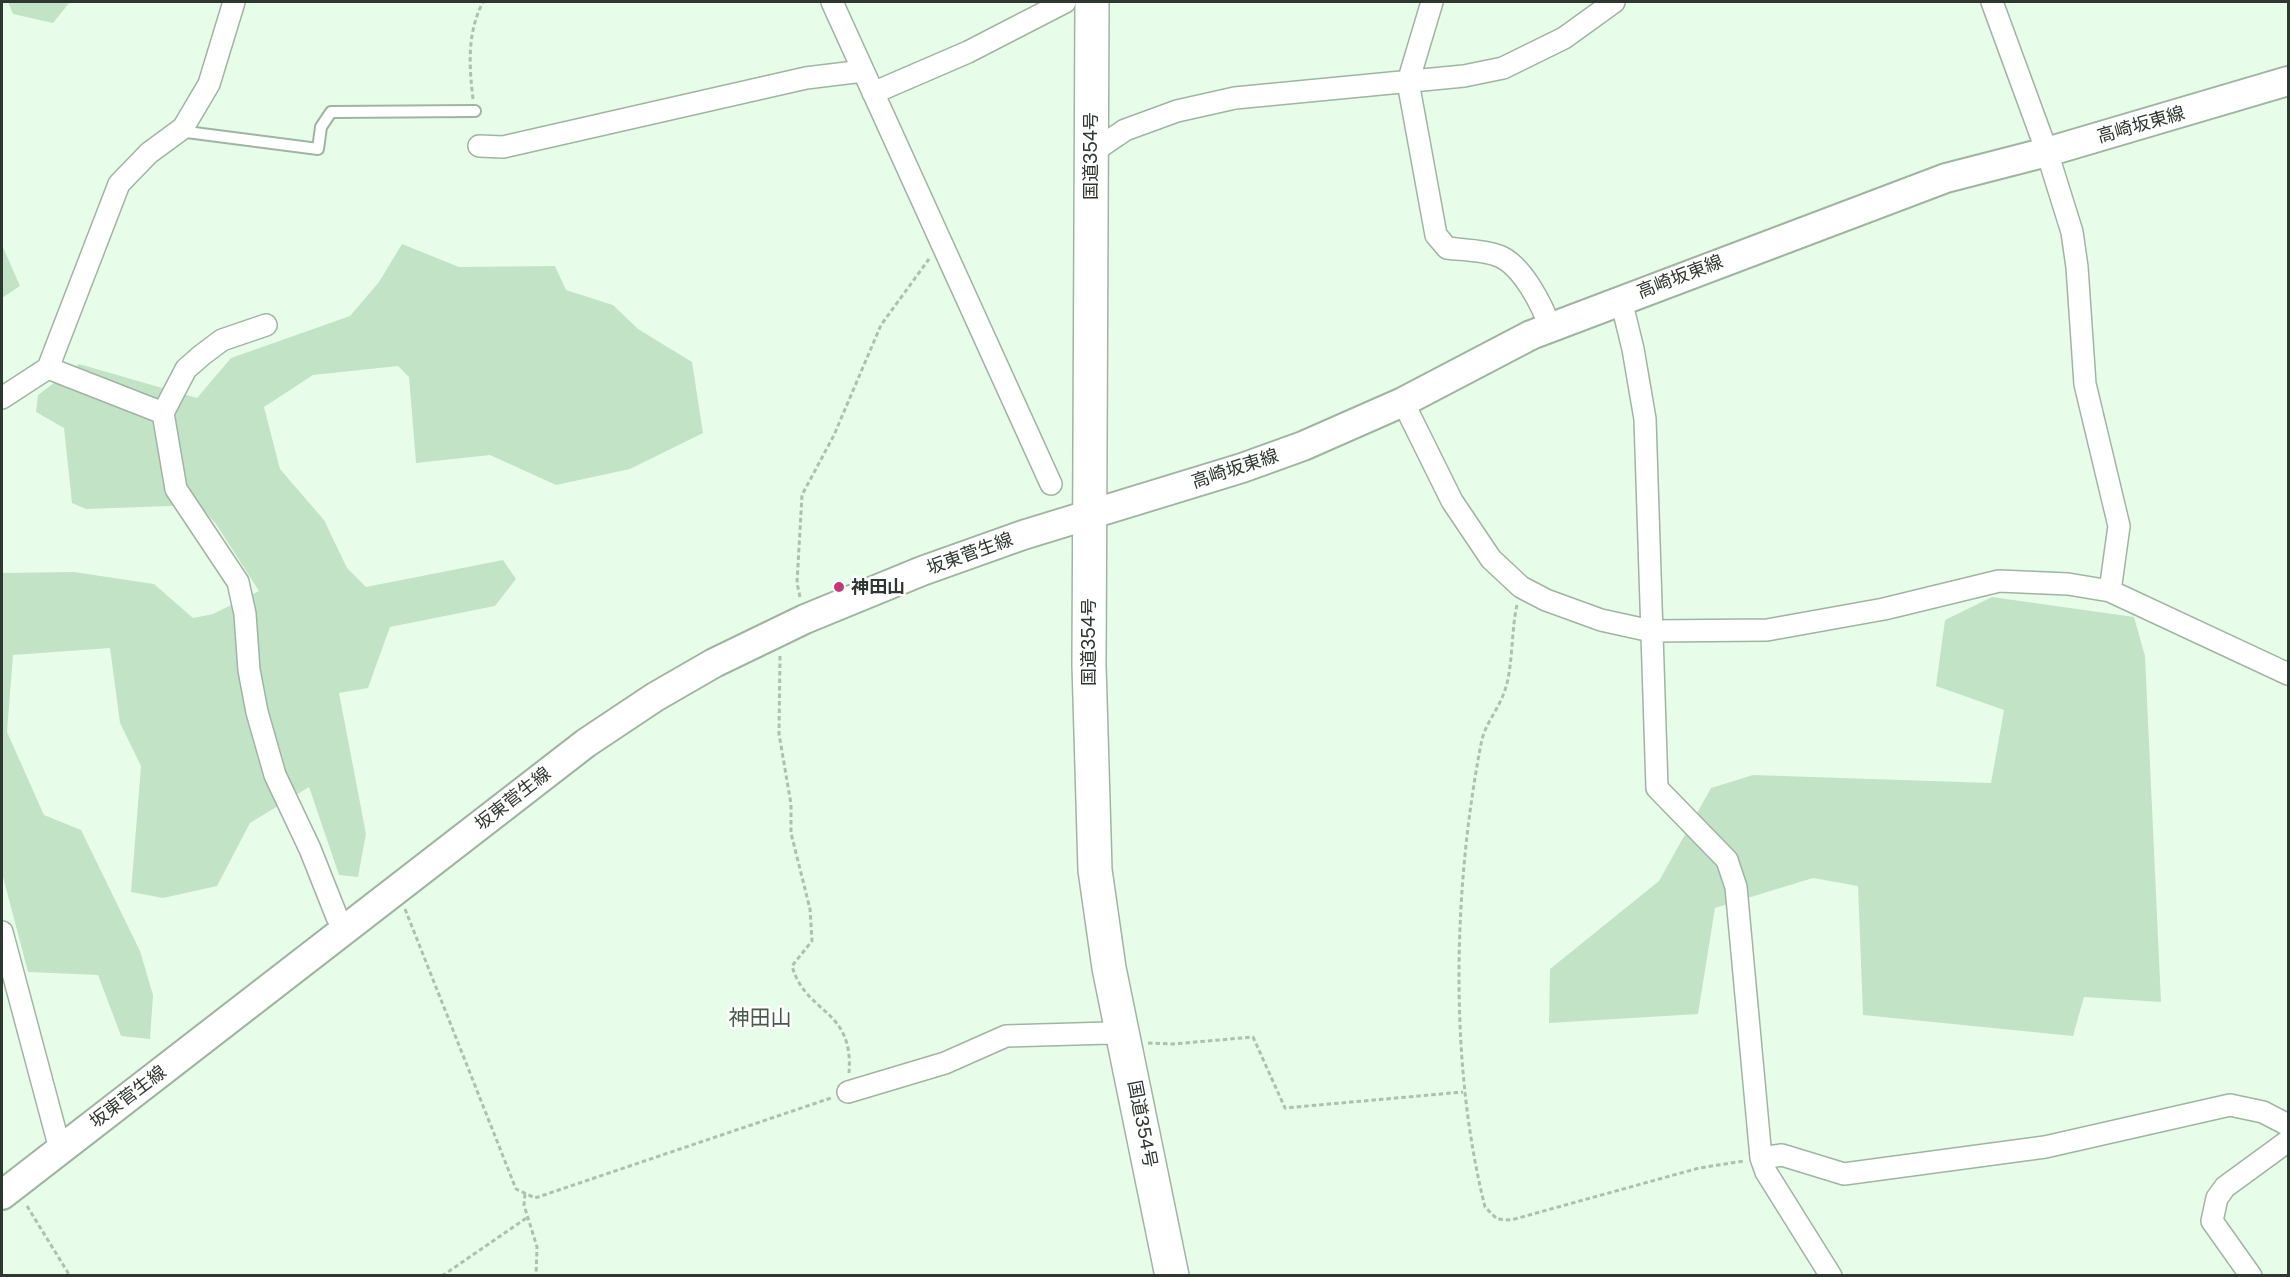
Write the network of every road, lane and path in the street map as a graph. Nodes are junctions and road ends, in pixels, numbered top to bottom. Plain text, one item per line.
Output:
1 (234, 2) edge
2 (483, 2) edge
3 (832, 2) edge
4 (1065, 2) edge
5 (1092, 2) edge
6 (1432, 2) edge
7 (1614, 2) edge
8 (1992, 2) edge
9 (863, 71) junction
10 (1408, 81) junction
11 (2289, 81) edge
12 (873, 93) junction
13 (475, 111) joint
14 (179, 131) junction
15 (479, 146) dead end
16 (2047, 152) junction
17 (1091, 153) junction
18 (942, 242) junction
19 (1621, 300) junction
20 (266, 325) dead end
21 (1550, 328) junction
22 (48, 368) junction
23 (2, 398) edge
24 (1403, 402) junction
25 (163, 413) junction
26 (1051, 484) dead end
27 (1089, 516) junction
28 (1521, 587) junction
29 (2110, 591) junction
30 (792, 625) junction
31 (1651, 631) junction
32 (2289, 674) edge
33 (397, 887) junction
34 (347, 929) junction
35 (2, 932) edge
36 (1124, 1037) junction
37 (848, 1092) junction
38 (1463, 1092) junction
39 (2289, 1125) edge
40 (2289, 1141) edge
41 (60, 1149) junction
42 (1761, 1158) junction
43 (8, 1190) edge
44 (525, 1194) junction
45 (528, 1217) junction
46 (70, 1275) edge
47 (442, 1275) edge
48 (536, 1275) edge
49 (1172, 1275) edge
50 (1831, 1275) edge
51 (2251, 1275) edge

1 - 14 street
2 - 13 path
3 - 9 street
4 - 12 street
5 - 17 highway, 国道354号
6 - 10 street
7 - 10 street
8 - 16 street
9 - 12 street
9 - 15 street
10 - 17 street
10 - 21 street
11 - 16 main road, 高崎坂東線
12 - 18 street
13 - 14 lane
14 - 22 street
16 - 19 main road, 高崎坂東線
16 - 29 street
17 - 27 highway, 国道354号
18 - 26 street
18 - 30 path
19 - 21 main road, 高崎坂東線
19 - 31 street
20 - 25 street
21 - 24 main road, 高崎坂東線
22 - 23 street
22 - 25 street
24 - 27 main road, 高崎坂東線
24 - 28 street
25 - 34 street
27 - 30 main road, 坂東菅生線
27 - 36 highway, 国道354号
28 - 31 street
28 - 38 path
29 - 31 street
29 - 32 street
30 - 33 main road, 坂東菅生線
30 - 37 path
31 - 42 street
33 - 34 main road, 坂東菅生線
33 - 44 path
34 - 41 main road, 坂東菅生線
35 - 41 street
36 - 37 street
36 - 38 path
36 - 49 highway, 国道354号
37 - 44 path
38 - 42 path
39 - 42 street
40 - 51 street
41 - 43 main road, 坂東菅生線
42 - 50 street
43 - 46 path
44 - 45 path
45 - 47 path
45 - 48 path

